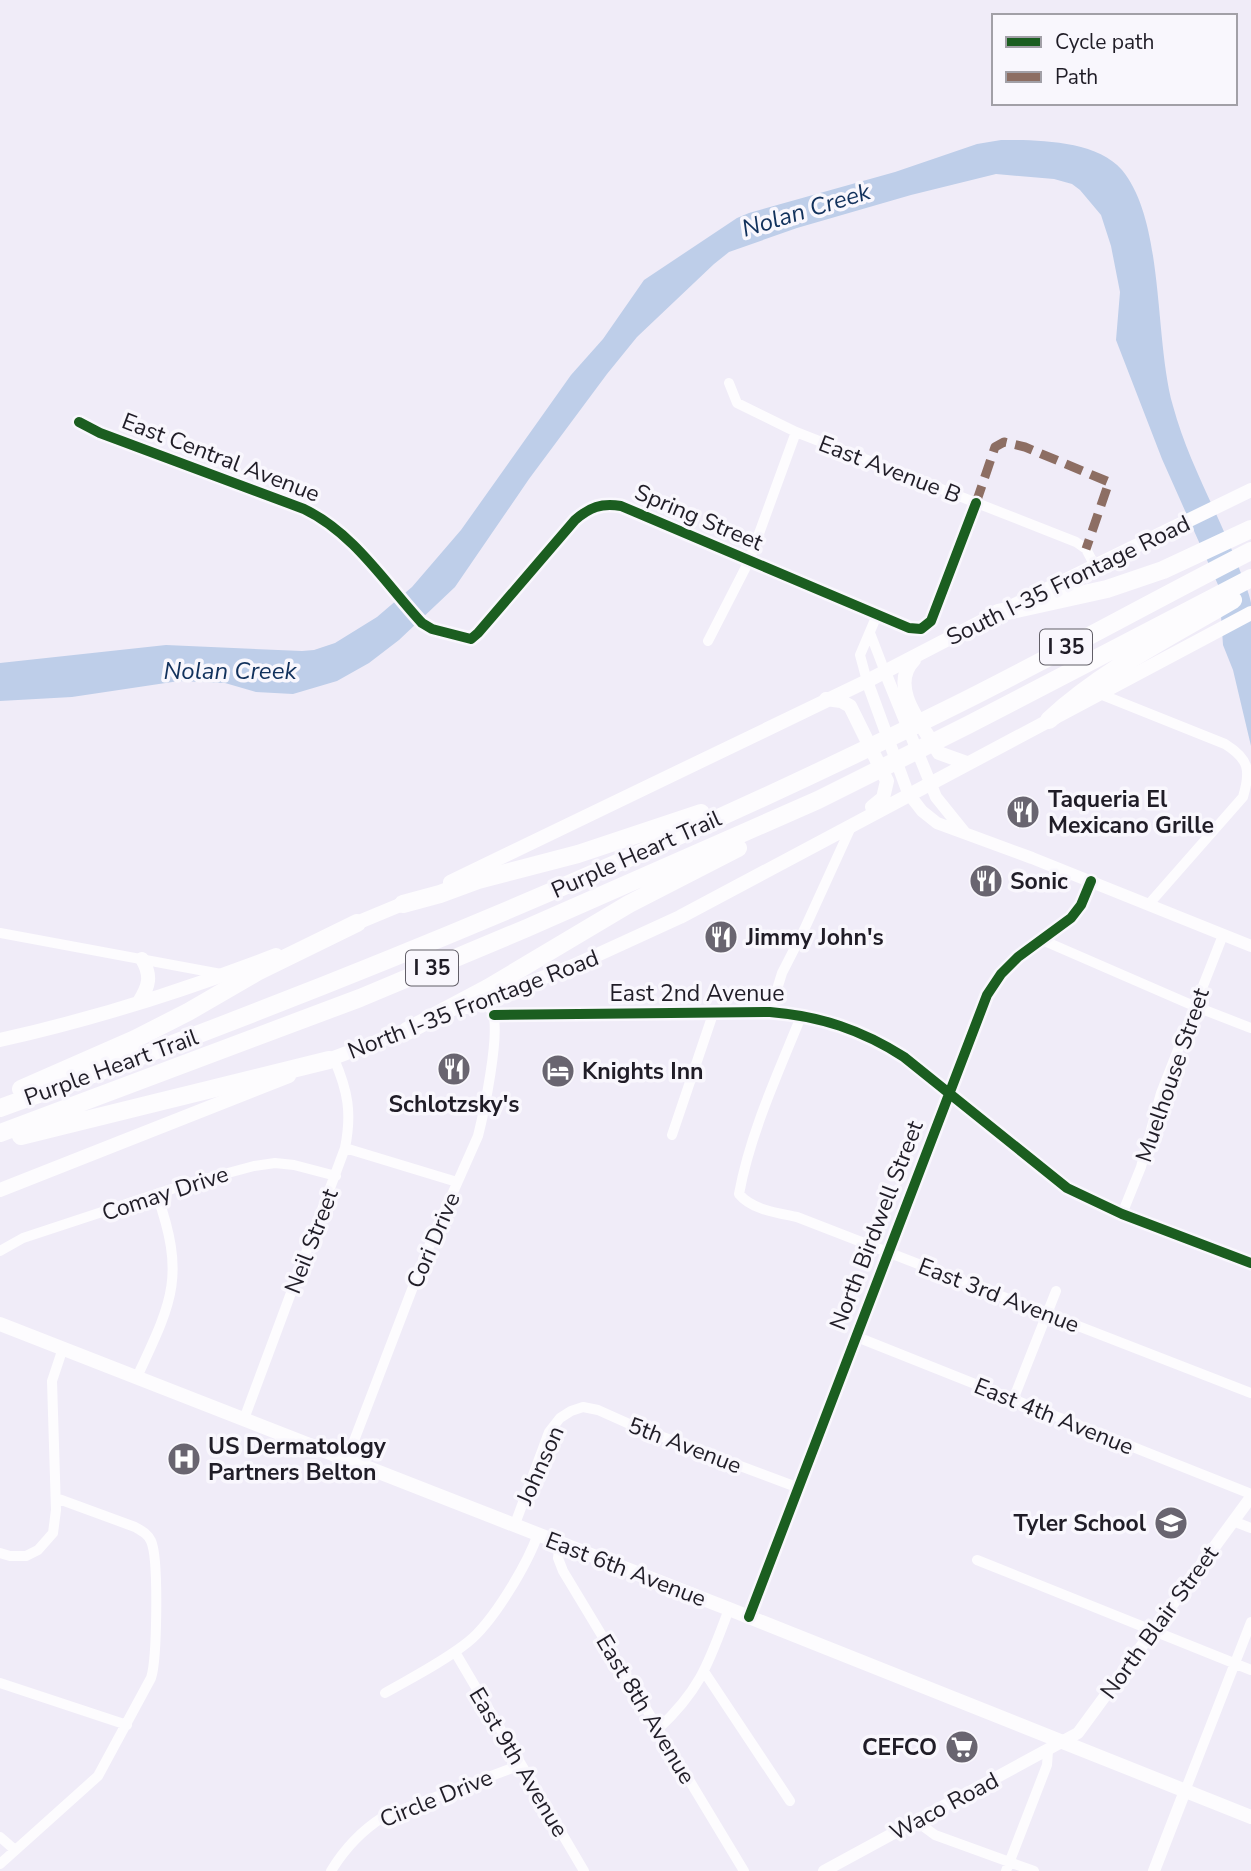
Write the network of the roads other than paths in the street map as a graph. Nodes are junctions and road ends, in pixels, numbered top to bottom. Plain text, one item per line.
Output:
1 (729, 383) dead end
2 (79, 422) dead end
3 (796, 432) junction
4 (1251, 490) edge
5 (976, 503) junction
6 (1251, 529) edge
7 (1251, 551) edge
8 (749, 561) junction
9 (1095, 566) junction
10 (1251, 578) edge
11 (1251, 589) edge
12 (999, 613) junction
13 (1251, 613) edge
14 (877, 615) junction
15 (1186, 620) junction
16 (870, 633) junction
17 (471, 639) joint
18 (708, 641) dead end
19 (939, 643) junction
20 (885, 672) junction
21 (867, 681) junction
22 (1100, 694) junction
23 (826, 699) junction
24 (1049, 720) junction
25 (967, 763) junction
26 (1250, 772) edge
27 (794, 782) junction
28 (929, 782) junction
29 (908, 793) junction
30 (818, 800) junction
31 (852, 823) junction
32 (966, 833) junction
33 (1091, 881) junction
34 (403, 904) junction
35 (1149, 904) junction
36 (357, 923) junction
37 (0, 933) edge
38 (1223, 935) junction
39 (1042, 940) junction
40 (1251, 946) edge
41 (142, 959) junction
42 (225, 975) junction
43 (485, 1000) junction
44 (139, 1002) junction
45 (1194, 1006) junction
46 (770, 1012) junction
47 (713, 1014) junction
48 (802, 1014) junction
49 (494, 1015) junction
50 (1251, 1028) edge
51 (407, 1031) junction
52 (0, 1040) edge
53 (331, 1059) junction
54 (949, 1091) junction
55 (0, 1099) edge
56 (0, 1108) edge
57 (0, 1133) edge
58 (672, 1135) dead end
59 (0, 1140) edge
60 (345, 1148) junction
61 (336, 1176) junction
62 (457, 1182) junction
63 (0, 1190) edge
64 (157, 1195) junction
65 (1122, 1214) junction
66 (0, 1251) edge
67 (889, 1252) junction
68 (1251, 1263) edge
69 (1056, 1290) dead end
70 (1047, 1315) junction
71 (0, 1324) edge
72 (857, 1337) junction
73 (63, 1348) junction
74 (137, 1377) junction
75 (1251, 1393) edge
76 (1013, 1400) junction
77 (571, 1411) joint
78 (244, 1419) junction
79 (347, 1459) junction
80 (799, 1488) junction
81 (1251, 1495) edge
82 (56, 1498) junction
83 (1233, 1521) junction
84 (515, 1524) junction
85 (1251, 1528) edge
86 (538, 1534) junction
87 (560, 1543) junction
88 (0, 1553) edge
89 (977, 1560) dead end
90 (729, 1609) junction
91 (749, 1617) junction
92 (1251, 1622) edge
93 (1152, 1630) junction
94 (455, 1652) junction
95 (1235, 1664) junction
96 (1251, 1670) edge
97 (705, 1673) junction
98 (0, 1683) edge
99 (385, 1693) dead end
100 (127, 1725) junction
101 (658, 1729) junction
102 (1064, 1742) junction
103 (1048, 1751) junction
104 (520, 1765) junction
105 (1185, 1791) junction
106 (790, 1801) dead end
107 (1251, 1817) edge
108 (916, 1821) junction
109 (0, 1837) edge
110 (15, 1850) junction
111 (0, 1864) edge
112 (1008, 1866) edge
113 (331, 1871) edge
114 (584, 1871) edge
115 (744, 1871) edge
116 (824, 1871) edge
117 (1034, 1871) edge
118 (1154, 1871) edge

1 - 3 street, East Avenue B
2 - 17 street, East Central Avenue
3 - 5 street, East Avenue B
3 - 8 street
4 - 9 main road, South I-35 Frontage Road
5 - 9 street, East Avenue B
5 - 14 street, Spring Street
6 - 12 highway
7 - 27 highway, Purple Heart Trail / I 35
8 - 14 street, Spring Street
8 - 17 street, Spring Street
8 - 18 street
9 - 12 main road, South I-35 Frontage Road
10 - 15 highway, Purple Heart Trail / I 35
11 - 15 highway
12 - 19 main road, South I-35 Frontage Road
13 - 22 main road
14 - 16 street
15 - 24 highway
15 - 30 highway, Purple Heart Trail / I 35
16 - 20 street
16 - 21 street
19 - 20 main road, South I-35 Frontage Road
19 - 25 main road
20 - 21 main road
20 - 28 street
21 - 23 main road
21 - 29 street
22 - 24 main road
22 - 26 street
23 - 31 main road
23 - 34 main road
24 - 25 main road
25 - 28 main road
26 - 35 street
27 - 34 highway
27 - 56 highway, Purple Heart Trail / I 35
28 - 29 main road, North I-35 Frontage Road
28 - 32 street
29 - 31 main road, North I-35 Frontage Road
29 - 32 street
30 - 51 highway
30 - 57 highway, Purple Heart Trail / I 35
31 - 43 main road, North I-35 Frontage Road
31 - 46 street
32 - 33 street
33 - 35 street
33 - 39 street, North Birdwell Street
34 - 36 main road
35 - 38 street
36 - 42 main road
36 - 55 highway
37 - 41 street
38 - 40 street
38 - 45 street, Muelhouse Street
39 - 45 street
39 - 54 street, North Birdwell Street
41 - 42 street
41 - 44 main road
42 - 44 main road
43 - 49 street
43 - 51 main road, North I-35 Frontage Road
44 - 52 main road
45 - 50 street
45 - 65 street, Muelhouse Street
46 - 47 street, East 2nd Avenue
46 - 48 street, East 2nd Avenue
47 - 49 street, East 2nd Avenue
47 - 58 street
48 - 54 street, East 2nd Avenue
48 - 67 street, East 3rd Avenue
49 - 62 street, Cori Drive
51 - 53 main road, North I-35 Frontage Road
53 - 59 highway
53 - 60 street, Neil Street
53 - 63 main road, North I-35 Frontage Road
54 - 65 street, East 2nd Avenue
54 - 67 street, North Birdwell Street
60 - 61 street, Neil Street
60 - 62 street
61 - 64 street, Comay Drive
61 - 78 street, Neil Street
62 - 79 street, Cori Drive
64 - 66 street, Comay Drive
64 - 74 street
65 - 68 street, East 2nd Avenue
67 - 70 street, East 3rd Avenue
67 - 72 street, North Birdwell Street
69 - 70 street
70 - 75 street, East 3rd Avenue
70 - 76 street
71 - 73 main road, East 6th Avenue
72 - 76 street, East 4th Avenue
72 - 80 street, North Birdwell Street
73 - 74 main road, East 6th Avenue
73 - 82 street
74 - 78 main road, East 6th Avenue
76 - 81 street, East 4th Avenue
77 - 80 street, 5th Avenue
77 - 84 street, Johnson
78 - 79 main road, East 6th Avenue
79 - 84 main road, East 6th Avenue
80 - 91 street, North Birdwell Street
81 - 83 street, North Blair Street
82 - 88 street
82 - 100 street
83 - 85 street
83 - 93 street, North Blair Street
84 - 86 main road, East 6th Avenue
86 - 87 main road, East 6th Avenue
86 - 94 street
87 - 90 main road, East 6th Avenue
87 - 101 street, East 8th Avenue
89 - 93 street
90 - 91 main road, East 6th Avenue
90 - 97 street
91 - 102 main road, East 6th Avenue
92 - 95 street
93 - 95 street
93 - 102 street, North Blair Street
94 - 99 street
94 - 104 street, East 9th Avenue
95 - 96 street
95 - 105 street
97 - 101 street
97 - 106 street
98 - 100 street
100 - 110 street
101 - 115 street, East 8th Avenue
102 - 103 street, Waco Road
102 - 105 main road, East 6th Avenue
103 - 108 street, Waco Road
103 - 112 street
104 - 113 street, Circle Drive
104 - 114 street, East 9th Avenue
105 - 107 main road, East 6th Avenue
105 - 118 street
108 - 112 street
108 - 116 street, Waco Road
109 - 110 street
110 - 111 street
112 - 117 street

